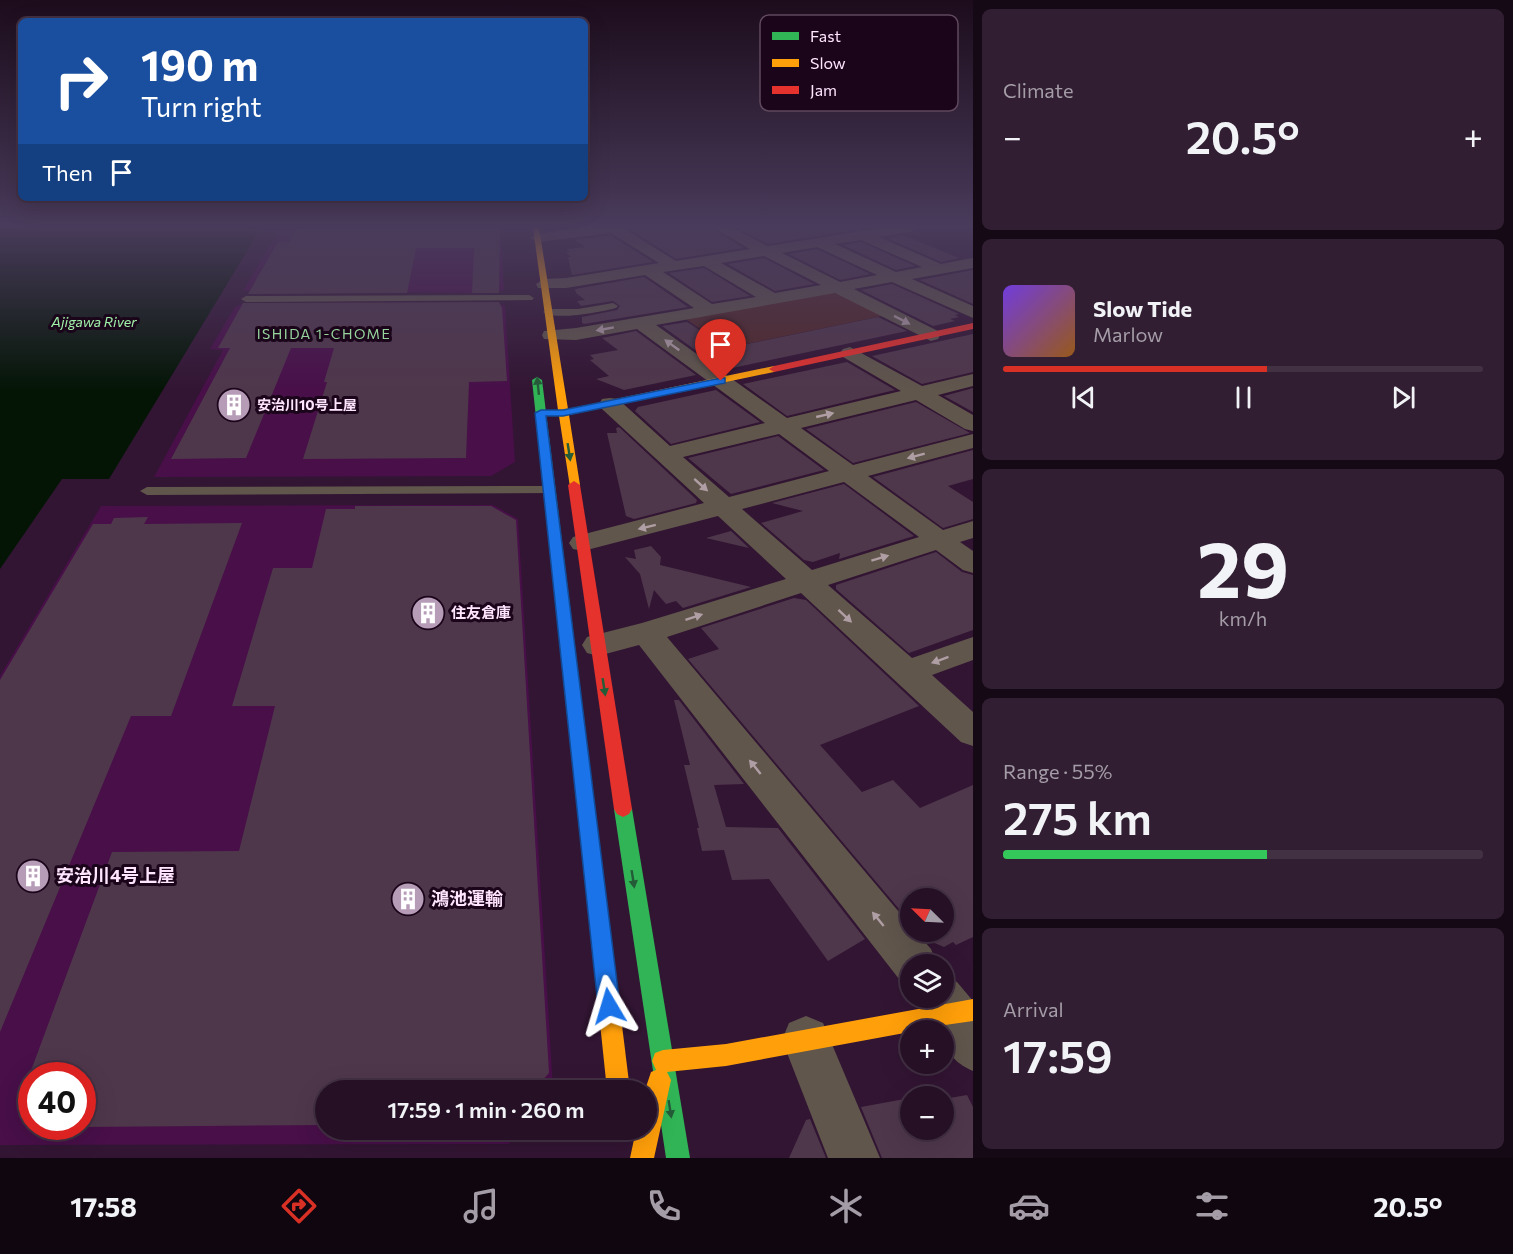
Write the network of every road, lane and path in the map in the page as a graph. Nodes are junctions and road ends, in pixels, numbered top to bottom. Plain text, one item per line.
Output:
1 (572, 282) edge
2 (666, 282) edge
3 (743, 282) edge
4 (826, 282) edge
5 (864, 282) edge
6 (904, 282) edge
7 (544, 284) joint
8 (836, 287) junction
9 (529, 298) dead end
10 (246, 299) dead end
11 (772, 299) junction
12 (613, 306) dead end
13 (709, 310) junction
14 (548, 312) junction
15 (973, 313) edge
16 (641, 322) junction
17 (973, 326) edge
18 (551, 335) junction
19 (931, 335) junction
20 (850, 353) junction
21 (536, 365) dead end
22 (973, 380) edge
23 (721, 381) junction
24 (920, 393) junction
25 (610, 404) junction
26 (541, 413) junction
27 (563, 413) junction
28 (973, 424) edge
29 (783, 425) junction
30 (973, 441) edge
31 (666, 454) junction
32 (849, 474) junction
33 (549, 490) junction
34 (147, 491) dead end
35 (725, 507) junction
36 (973, 529) edge
37 (940, 540) junction
38 (583, 543) junction
39 (973, 564) edge
40 (807, 580) junction
41 (646, 633) junction
42 (598, 645) junction
43 (973, 648) edge
44 (907, 672) junction
45 (973, 732) edge
46 (907, 954) edge
47 (963, 1019) edge
48 (806, 1040) junction
49 (663, 1061) junction
50 (618, 1080) edge
51 (642, 1158) edge
52 (678, 1158) edge
53 (854, 1158) edge

1 - 7 street
2 - 13 street
3 - 11 street
4 - 8 street
5 - 8 street
6 - 15 street
7 - 14 street
8 - 11 street
8 -> 19 street
9 - 10 lane
11 - 13 street
12 - 14 lane
13 - 16 street
14 - 18 street
16 -> 18 street
23 -> 16 street
17 - 19 street
18 - 27 street
19 - 20 street
20 - 23 street
20 - 24 street
26 -> 21 street
22 - 24 street
23 - 25 street
23 - 29 street
24 - 28 street
29 -> 24 street
25 - 27 street
25 - 31 street
26 - 27 street
26 - 33 street
27 -> 38 street
29 - 31 street
29 - 32 street
30 -> 32 street
31 -> 35 street
32 - 35 street
32 - 37 street
33 - 34 lane
33 - 50 street
35 -> 38 street
35 - 40 street
36 - 37 street
37 - 39 street
40 -> 37 street
38 - 42 street
41 -> 40 street
40 -> 44 street
41 - 42 street
46 -> 41 street
42 -> 49 street
43 -> 44 street
44 - 45 street
47 - 48 street
48 - 49 street
48 - 53 street
49 - 51 street
49 -> 52 street

